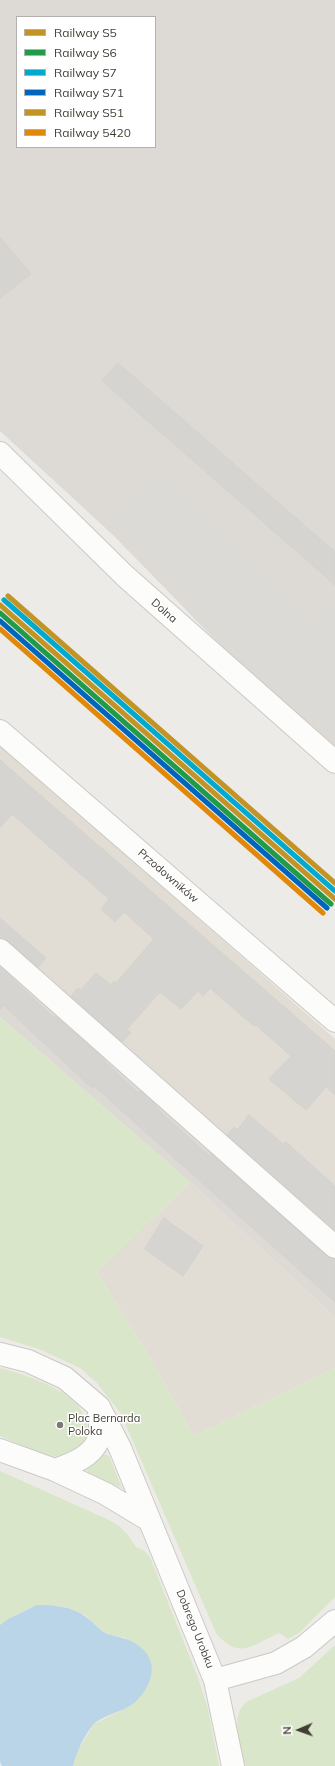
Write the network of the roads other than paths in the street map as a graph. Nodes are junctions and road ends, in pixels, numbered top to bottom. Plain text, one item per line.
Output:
1 (0, 453) edge
2 (0, 731) edge
3 (335, 762) edge
4 (0, 950) edge
5 (335, 1021) edge
6 (335, 1247) edge
7 (0, 1354) edge
8 (99, 1407) junction
9 (0, 1450) edge
10 (55, 1470) junction
11 (149, 1520) junction
12 (335, 1621) edge
13 (215, 1680) junction
14 (233, 1766) edge

1 - 3 street, Dolna
2 - 5 street, Przodowników
4 - 6 street
7 - 8 street, Dobrego Urobku
8 - 10 street
8 - 11 street, Dobrego Urobku
9 - 10 street
10 - 11 street
11 - 13 street, Dobrego Urobku
12 - 13 street, Dobrego Urobku
13 - 14 street

